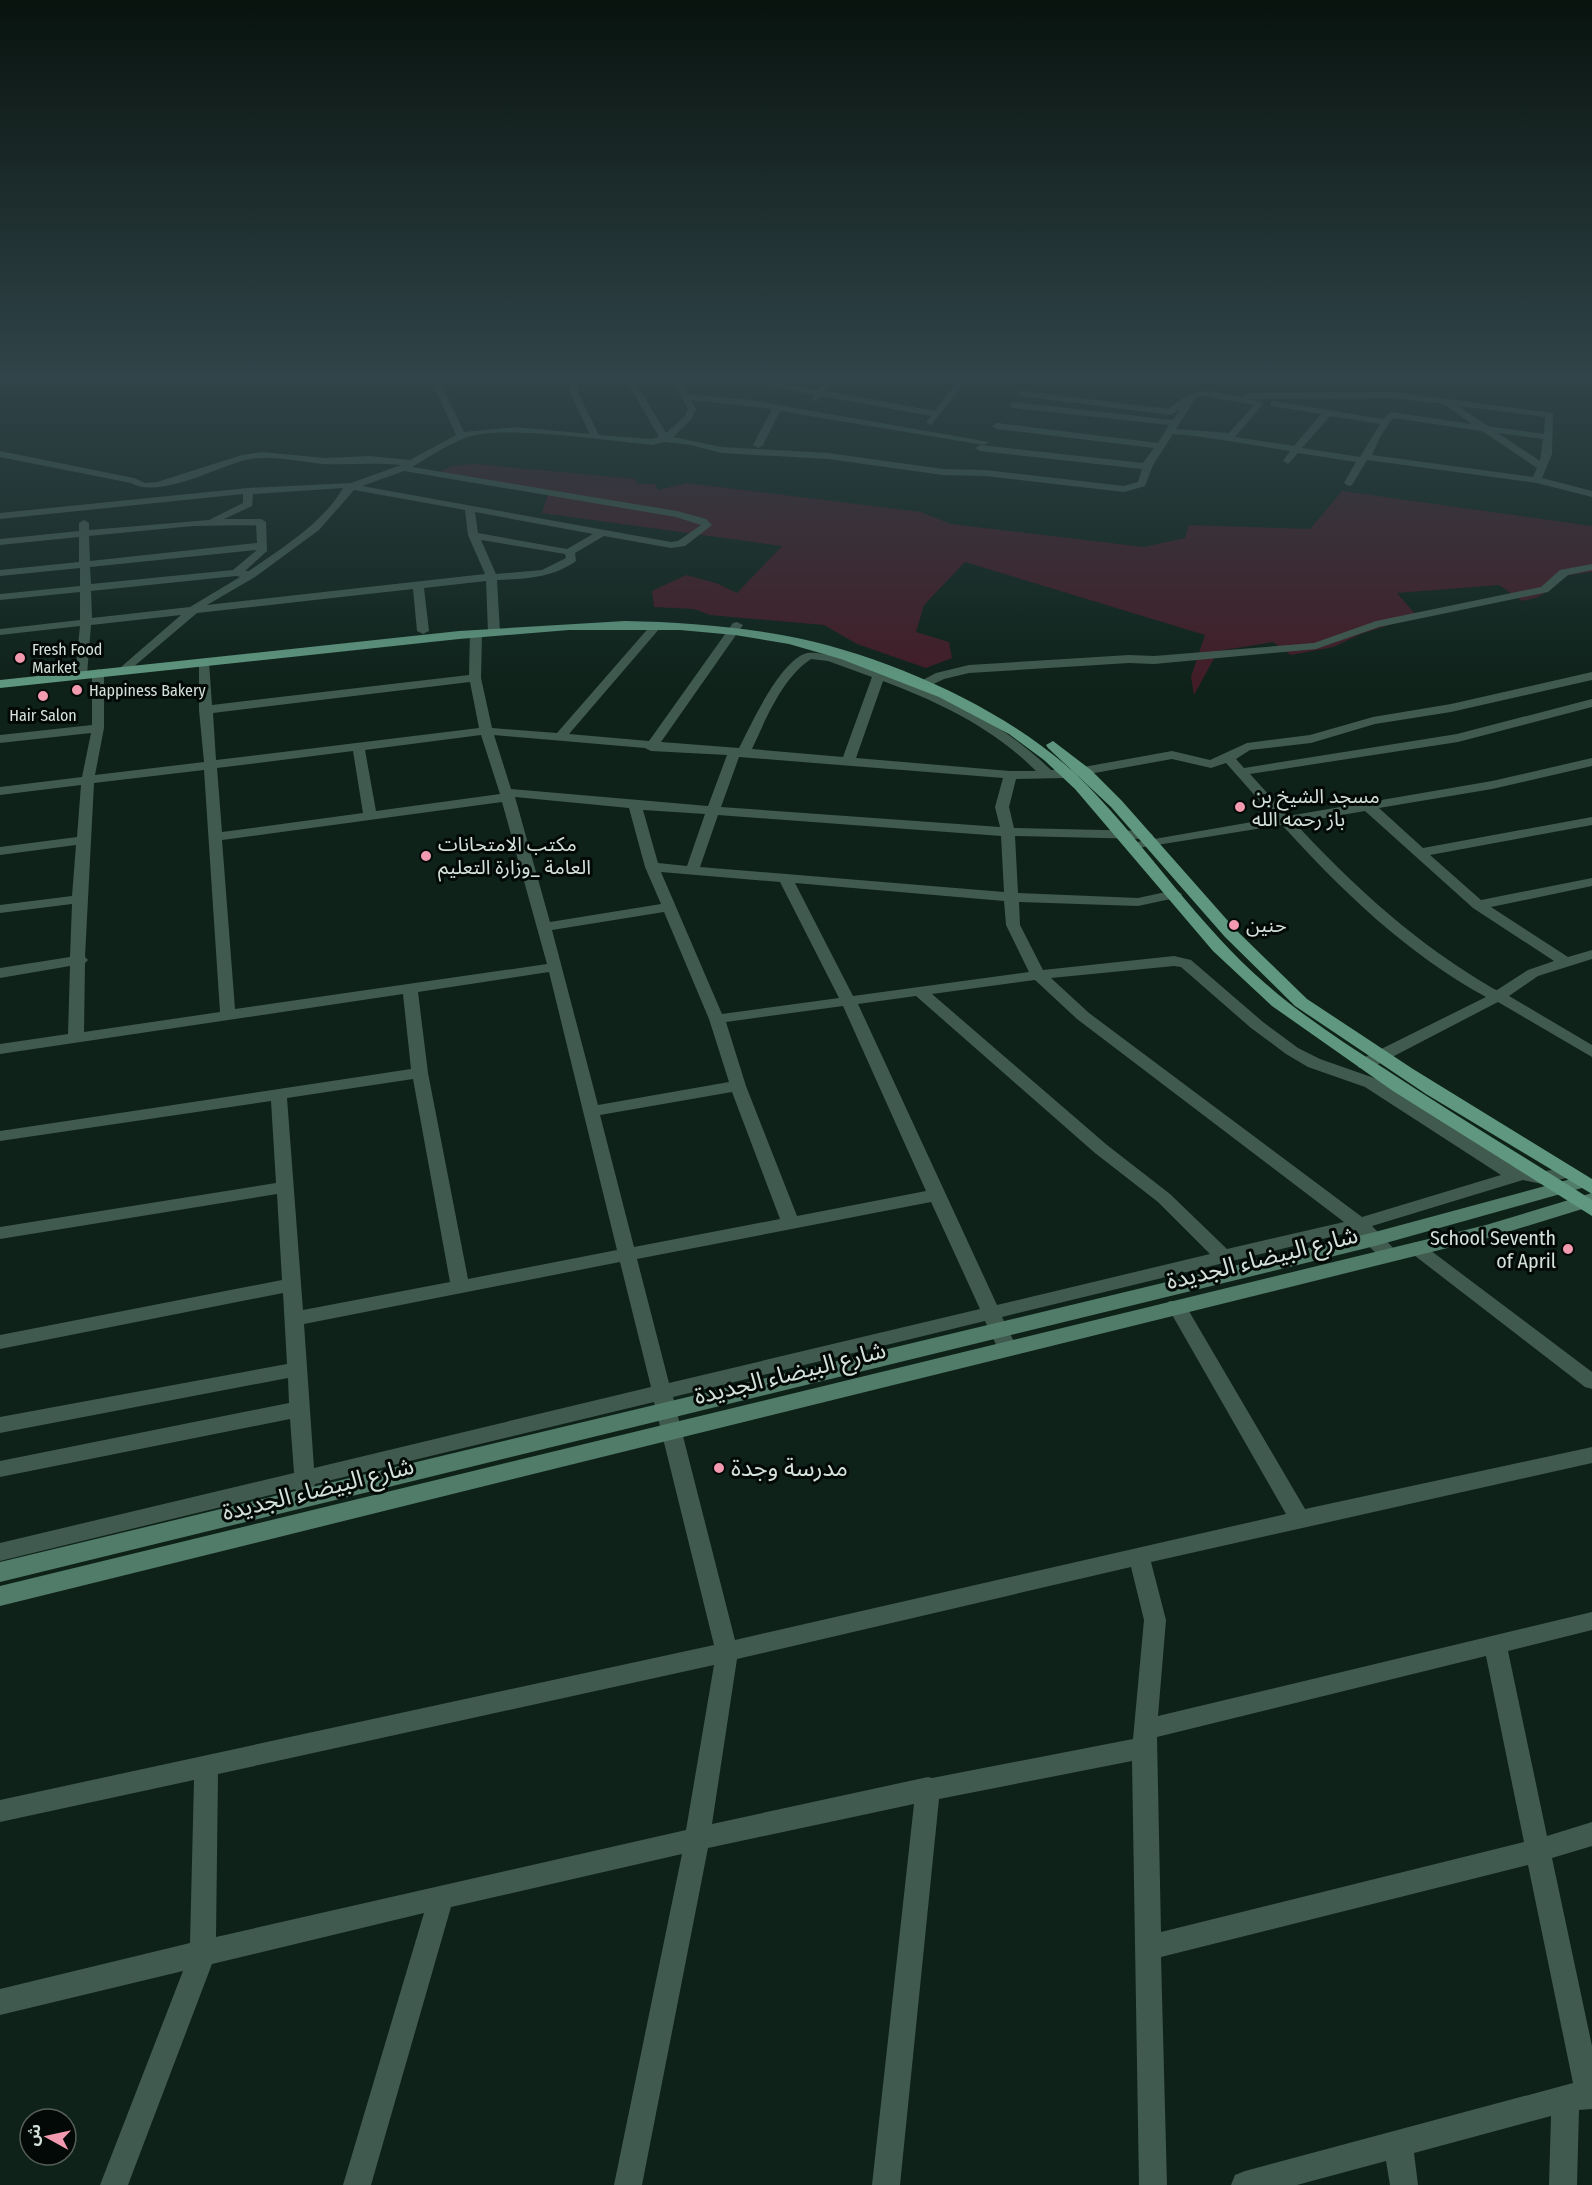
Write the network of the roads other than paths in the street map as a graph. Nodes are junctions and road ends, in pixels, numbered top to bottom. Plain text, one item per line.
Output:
1 (136, 482) edge
2 (167, 482) edge
3 (364, 482) edge
4 (500, 482) edge
5 (1098, 482) edge
6 (1143, 482) edge
7 (1545, 482) edge
8 (351, 487) junction
9 (248, 491) junction
10 (1592, 494) edge
11 (83, 503) junction
12 (470, 509) junction
13 (0, 516) edge
14 (201, 525) junction
15 (602, 532) junction
16 (84, 533) junction
17 (473, 535) junction
18 (0, 542) edge
19 (262, 546) junction
20 (569, 552) junction
21 (83, 564) junction
22 (1592, 567) edge
23 (0, 573) edge
24 (236, 573) junction
25 (251, 575) junction
26 (492, 578) junction
27 (418, 587) junction
28 (84, 589) junction
29 (0, 597) edge
30 (190, 613) junction
31 (86, 622) junction
32 (656, 626) junction
33 (494, 628) junction
34 (735, 628) junction
35 (423, 631) junction
36 (0, 632) edge
37 (476, 633) junction
38 (203, 662) junction
39 (128, 666) junction
40 (885, 670) junction
41 (81, 672) junction
42 (98, 673) junction
43 (1592, 676) edge
44 (0, 677) edge
45 (475, 678) junction
46 (928, 682) junction
47 (0, 684) edge
48 (1592, 703) edge
49 (205, 710) junction
50 (98, 728) junction
51 (486, 732) junction
52 (560, 737) junction
53 (0, 739) edge
54 (358, 746) junction
55 (651, 747) junction
56 (739, 753) junction
57 (1228, 758) junction
58 (848, 762) junction
59 (1592, 762) edge
60 (211, 764) junction
61 (1083, 771) junction
62 (1240, 772) junction
63 (1067, 774) junction
64 (1010, 775) junction
65 (1049, 776) junction
66 (88, 779) junction
67 (0, 791) edge
68 (507, 794) junction
69 (634, 806) junction
70 (1368, 806) junction
71 (713, 810) junction
72 (370, 816) junction
73 (1286, 820) junction
74 (1592, 821) edge
75 (1008, 832) junction
76 (214, 837) junction
77 (83, 840) junction
78 (1140, 840) junction
79 (0, 851) edge
80 (1418, 853) junction
81 (652, 867) junction
82 (692, 870) junction
83 (786, 880) junction
84 (1592, 882) edge
85 (1175, 894) junction
86 (1012, 897) junction
87 (79, 899) junction
88 (1478, 905) junction
89 (670, 907) junction
90 (0, 909) edge
91 (543, 927) junction
92 (1592, 954) edge
93 (80, 960) junction
94 (1564, 961) junction
95 (555, 967) junction
96 (0, 972) edge
97 (1038, 975) junction
98 (410, 989) junction
99 (918, 990) junction
100 (1497, 997) junction
101 (848, 1000) junction
102 (228, 1015) junction
103 (717, 1019) junction
104 (76, 1037) junction
105 (0, 1049) edge
106 (1592, 1052) edge
107 (1381, 1057) junction
108 (1365, 1064) junction
109 (420, 1073) junction
110 (738, 1086) junction
111 (279, 1096) junction
112 (592, 1112) junction
113 (0, 1136) edge
114 (1519, 1175) junction
115 (285, 1188) junction
116 (1576, 1190) edge
117 (935, 1195) junction
118 (791, 1223) junction
119 (1367, 1232) junction
120 (0, 1233) edge
121 (1416, 1248) junction
122 (628, 1254) junction
123 (1390, 1254) junction
124 (1224, 1257) junction
125 (291, 1285) junction
126 (460, 1287) junction
127 (1176, 1306) junction
128 (294, 1319) junction
129 (999, 1330) junction
130 (0, 1342) edge
131 (297, 1369) junction
132 (1592, 1382) edge
133 (300, 1409) junction
134 (667, 1411) junction
135 (0, 1425) edge
136 (1592, 1455) edge
137 (0, 1469) edge
138 (305, 1489) junction
139 (1300, 1519) junction
140 (0, 1552) edge
141 (1139, 1556) junction
142 (0, 1572) edge
143 (0, 1596) edge
144 (1592, 1621) edge
145 (1495, 1644) junction
146 (727, 1652) junction
147 (1146, 1738) junction
148 (206, 1766) junction
149 (928, 1788) junction
150 (0, 1811) edge
151 (1592, 1834) edge
152 (697, 1840) junction
153 (1540, 1850) junction
154 (441, 1898) junction
155 (1147, 1948) junction
156 (203, 1953) junction
157 (0, 2002) edge
158 (1582, 2096) edge
159 (1398, 2143) junction
160 (114, 2185) edge
161 (357, 2185) edge
162 (627, 2185) edge
163 (886, 2185) edge
164 (1154, 2185) edge
165 (1245, 2185) edge
166 (1404, 2185) edge
167 (1563, 2185) edge

1 - 2 street
3 - 8 street
4 - 15 street
5 - 6 street
7 - 10 street
8 - 9 street
8 - 12 street
8 - 25 street
9 - 11 street
9 - 14 street
11 - 13 street
11 - 16 street
12 - 15 street
12 - 17 street
14 - 16 street
14 - 19 street
15 - 20 street
16 - 18 street
16 - 21 street
17 - 20 street
17 - 26 street
19 - 21 street
19 - 24 street
20 - 26 street
21 - 23 street
21 - 28 street
22 - 46 street
24 - 25 street
24 - 28 street
25 - 30 street
26 - 27 street
26 - 33 street
27 - 30 street
27 - 35 street
28 - 29 street
28 - 31 street
30 - 31 street
30 - 39 street
31 - 36 street
31 - 41 street
32 - 33 main road
32 - 34 main road
32 - 52 street
33 - 34 main road
33 - 35 main road
33 - 37 main road
34 - 40 main road
34 - 55 street
35 - 39 main road
37 - 38 main road
37 - 45 street
38 - 39 main road
38 - 49 street
39 - 41 main road
39 - 42 main road
40 - 46 main road
40 - 56 street
40 - 58 street
40 - 65 street
41 - 42 main road
41 - 44 main road
41 - 47 main road
42 - 50 street
43 - 57 street
45 - 49 street
45 - 51 street
46 - 61 main road
46 - 63 main road
48 - 62 street
49 - 60 street
50 - 53 street
50 - 66 street
51 - 52 street
51 - 54 street
51 - 68 street
52 - 55 street
54 - 60 street
54 - 72 street
55 - 56 street
56 - 58 street
56 - 71 street
57 - 61 street
57 - 62 street
58 - 64 street
59 - 70 street
60 - 66 street
60 - 76 street
61 - 63 street
61 - 78 main road
62 - 73 street
63 - 65 street
63 - 78 main road
64 - 65 street
64 - 75 street
66 - 67 street
66 - 77 street
68 - 69 street
68 - 72 street
68 - 91 street
69 - 71 street
69 - 81 street
70 - 73 street
70 - 80 street
71 - 75 street
71 - 82 street
72 - 76 street
73 - 78 street
73 - 100 street
74 - 80 street
75 - 78 street
75 - 86 street
76 - 102 street
77 - 79 street
77 - 87 street
78 - 85 main road
78 - 107 main road
80 - 88 street
81 - 82 street
81 - 89 street
82 - 83 street
83 - 86 street
83 - 101 street
84 - 88 street
85 - 86 street
85 - 108 main road
86 - 97 street
87 - 90 street
87 - 93 street
88 - 94 street
89 - 91 street
89 - 103 street
91 - 95 street
92 - 94 street
93 - 96 street
93 - 104 street
94 - 100 street
95 - 98 street
95 - 112 street
97 - 99 street
97 - 114 street
97 - 119 street
98 - 102 street
98 - 109 street
99 - 101 street
99 - 124 street
100 - 106 street
100 - 107 street
101 - 103 street
101 - 117 street
102 - 104 street
103 - 110 street
104 - 105 street
107 - 108 street
107 - 116 main road
108 - 116 main road
109 - 111 street
109 - 126 street
110 - 112 street
110 - 118 street
111 - 113 street
111 - 115 street
112 - 122 street
114 - 116 street
114 - 119 street
115 - 120 street
115 - 125 street
116 - 119 street, شارع البيضاء الجديدة
116 - 121 street, شارع البيضاء الجديدة
117 - 118 street
117 - 129 street
118 - 122 street
119 - 123 street
119 - 124 street
119 - 129 street, شارع البيضاء الجديدة
121 - 123 street, شارع البيضاء الجديدة
121 - 132 street
122 - 126 street
122 - 134 street
123 - 127 street, شارع البيضاء الجديدة
124 - 129 street
125 - 128 street
125 - 130 street
126 - 128 street
127 - 129 street, شارع البيضاء الجديدة
127 - 139 street
128 - 131 street
129 - 134 street, شارع البيضاء الجديدة
129 - 134 street
131 - 133 street
131 - 135 street
133 - 137 street
133 - 138 street
134 - 138 street, شارع البيضاء الجديدة
134 - 143 street, شارع البيضاء الجديدة
134 - 146 street
136 - 139 street
138 - 140 street
138 - 142 street, شارع البيضاء الجديدة
139 - 141 street
141 - 146 street
141 - 147 street
144 - 145 street
145 - 147 street
145 - 153 street
146 - 148 street
146 - 152 street
147 - 149 street
147 - 155 street
148 - 150 street
148 - 156 street
149 - 152 street
149 - 163 street
151 - 153 street
152 - 154 street
152 - 162 street
153 - 155 street
153 - 158 street
154 - 156 street
154 - 161 street
155 - 164 street
156 - 157 street
156 - 160 street
158 - 159 street
158 - 167 street
159 - 165 street
159 - 166 street

